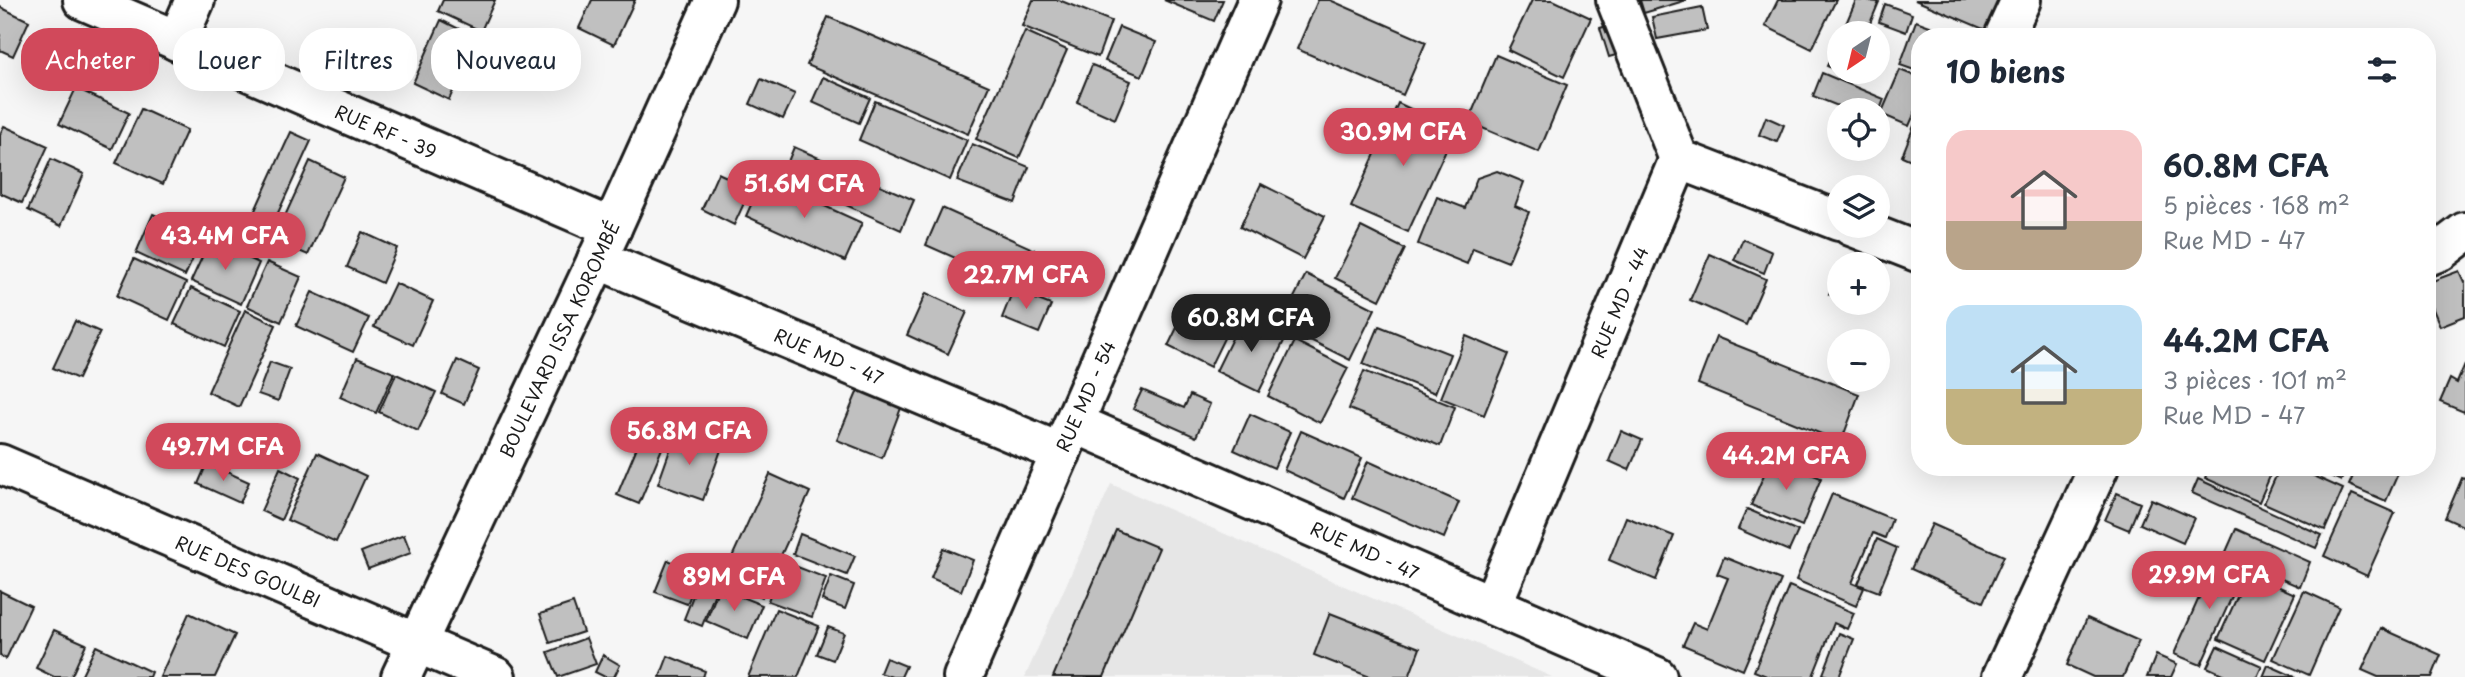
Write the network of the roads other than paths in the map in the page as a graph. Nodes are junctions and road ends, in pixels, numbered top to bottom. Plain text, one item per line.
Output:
1 (83, 0) edge
2 (195, 0) edge
3 (715, 0) edge
4 (1258, 0) edge
5 (1616, 0) edge
6 (2021, 0) edge
7 (183, 28) edge
8 (2008, 28) edge
9 (173, 39) edge
10 (283, 91) edge
11 (1679, 159) junction
12 (1827, 216) edge
13 (2465, 232) edge
14 (1890, 236) edge
15 (1911, 242) edge
16 (604, 243) junction
17 (2436, 253) edge
18 (1067, 438) junction
19 (0, 464) edge
20 (2095, 476) edge
21 (1492, 605) junction
22 (417, 643) junction
23 (401, 677) edge
24 (496, 677) edge
25 (963, 677) edge
26 (1657, 677) edge
27 (2002, 677) edge

1 - 9 street, RUE RF - 39
2 - 7 street
3 - 16 street, BOULEVARD ISSA KOROMBÉ
4 - 18 street, RUE MD - 54
5 - 11 street
6 - 8 street
10 - 16 street, RUE RF - 39
11 - 12 street
11 - 21 street, RUE MD - 44
13 - 17 street
14 - 15 street
16 - 18 street, RUE MD - 47
16 - 22 street, BOULEVARD ISSA KOROMBÉ
18 - 21 street, RUE MD - 47
18 - 25 street, RUE MD - 54
19 - 22 street, RUE DES GOULBI
20 - 27 street
21 - 26 street, RUE MD - 47
22 - 23 street, BOULEVARD ISSA KOROMBÉ
22 - 24 street, RUE DES GOULBI

